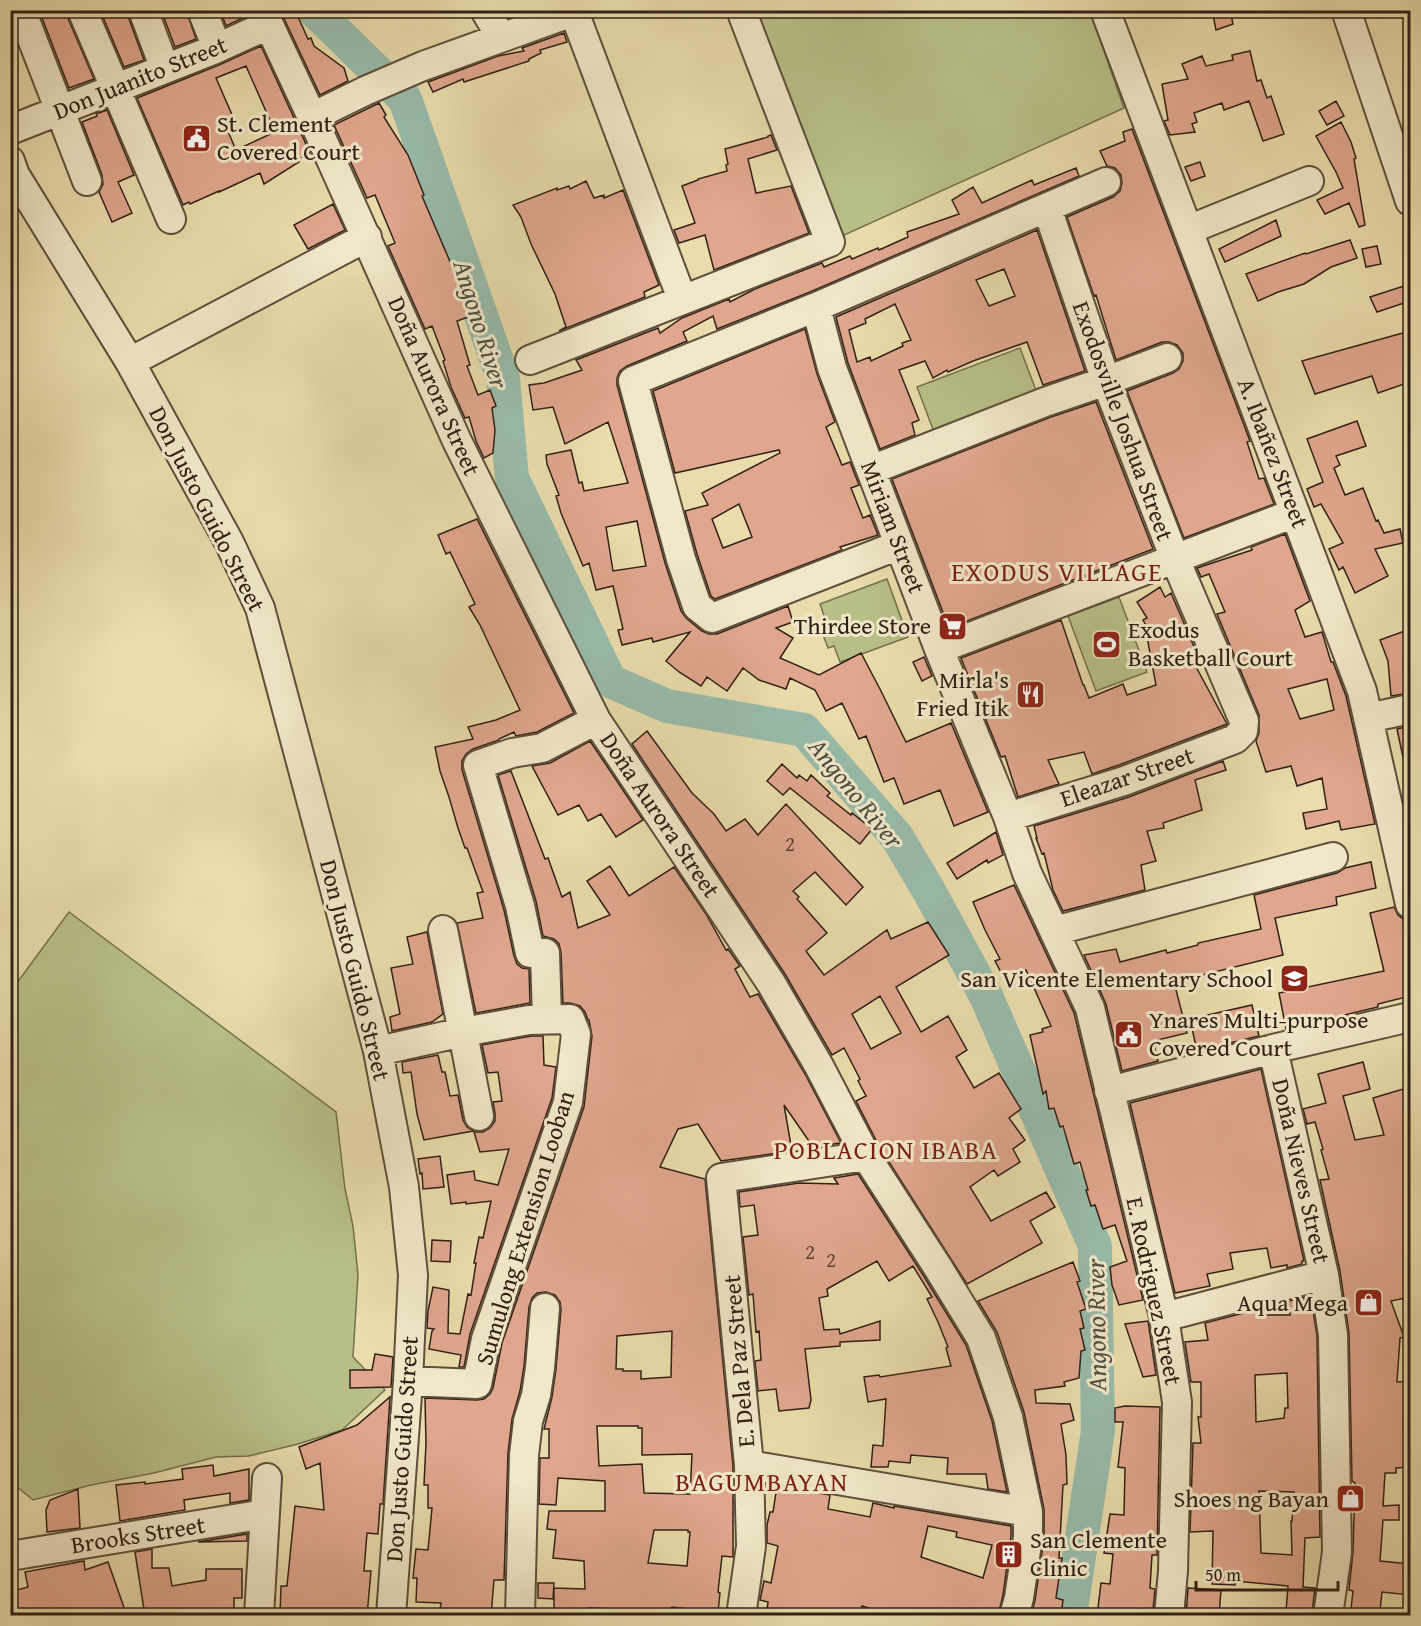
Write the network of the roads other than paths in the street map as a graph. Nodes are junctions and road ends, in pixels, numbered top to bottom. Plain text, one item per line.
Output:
1 (21, 10) edge
2 (82, 10) edge
3 (142, 10) edge
4 (202, 10) edge
5 (485, 10) edge
6 (741, 10) edge
7 (1105, 10) edge
8 (1346, 10) edge
9 (576, 11) edge
10 (265, 18) edge
11 (501, 37) junction
12 (217, 48) junction
13 (165, 69) junction
14 (114, 88) junction
15 (59, 110) junction
16 (312, 117) junction
17 (10, 130) edge
18 (10, 161) edge
19 (87, 181) dead end
20 (1309, 181) dead end
21 (1107, 182) dead end
22 (1410, 201) edge
23 (1047, 208) junction
24 (171, 219) dead end
25 (1188, 230) junction
26 (367, 237) junction
27 (682, 299) junction
28 (816, 307) junction
29 (1167, 358) dead end
30 (530, 360) dead end
31 (130, 362) junction
32 (1106, 381) junction
33 (871, 470) junction
34 (1295, 513) junction
35 (899, 545) junction
36 (1175, 559) junction
37 (939, 649) junction
38 (1410, 709) edge
39 (1368, 718) junction
40 (596, 720) junction
41 (1242, 731) joint
42 (1008, 817) junction
43 (1333, 857) dead end
44 (1407, 873) edge
45 (1410, 904) edge
46 (443, 930) dead end
47 (1054, 931) junction
48 (1090, 1008) joint
49 (1410, 1017) edge
50 (547, 1019) junction
51 (463, 1032) junction
52 (1273, 1049) junction
53 (378, 1051) junction
54 (1109, 1091) junction
55 (480, 1116) dead end
56 (866, 1156) junction
57 (1324, 1275) junction
58 (545, 1308) dead end
59 (1164, 1317) junction
60 (408, 1381) junction
61 (749, 1465) junction
62 (267, 1478) dead end
63 (1028, 1512) junction
64 (265, 1514) junction
65 (10, 1556) edge
66 (259, 1616) edge
67 (391, 1616) edge
68 (520, 1616) edge
69 (741, 1616) edge
70 (1014, 1616) edge
71 (1169, 1616) edge
72 (1328, 1616) edge

1 - 15 street
2 - 14 street
3 - 13 street
4 - 12 street
5 - 11 street
6 - 27 street
7 - 25 street, A. Ibañez Street
8 - 22 street
9 - 11 street
9 - 27 street
10 - 12 street, Don Juanito Street
10 - 16 street, Doña Aurora Street
11 - 16 street
12 - 13 street, Don Juanito Street
13 - 14 street, Don Juanito Street
14 - 15 street, Don Juanito Street
14 - 24 street
15 - 17 street, Don Juanito Street
15 - 19 street
16 - 26 street, Doña Aurora Street
18 - 31 street, Don Justo Guido Street
20 - 25 street
21 - 23 street
23 - 28 street
23 - 32 street, Exodosville Joshua Street
25 - 34 street, A. Ibañez Street
26 - 31 street
26 - 40 street, Doña Aurora Street
27 - 30 street
28 - 33 street, Miriam Street
28 - 35 street
29 - 32 street
31 - 53 street, Don Justo Guido Street
32 - 33 street
32 - 36 street, Exodosville Joshua Street
33 - 35 street, Miriam Street
34 - 36 street
34 - 39 street, A. Ibañez Street
35 - 37 street, Miriam Street
36 - 37 street
36 - 41 street, Exodosville Joshua Street
37 - 42 street, Miriam Street
38 - 39 street
39 - 44 street, A. Ibañez Street
40 - 50 street
40 - 56 street, Doña Aurora Street
41 - 42 street, Eleazar Street
42 - 47 street, Miriam Street
43 - 47 street
44 - 45 street, A. Ibañez Street
46 - 51 street
47 - 48 street, Miriam Street
48 - 54 street, E. Rodriguez Street
49 - 52 street
50 - 51 street, Sumulong Extension Looban
50 - 60 street, Sumulong Extension Looban
51 - 53 street, Sumulong Extension Looban
51 - 55 street
52 - 54 street
52 - 57 street, Doña Nieves Street
53 - 60 street, Don Justo Guido Street
54 - 59 street, E. Rodriguez Street
56 - 61 street, E. Dela Paz Street
56 - 63 street, Doña Aurora Street
57 - 59 street
57 - 72 street, Doña Nieves Street
58 - 68 street
59 - 71 street, E. Rodriguez Street
60 - 67 street, Don Justo Guido Street
61 - 63 street
61 - 69 street, E. Dela Paz Street
62 - 64 street
63 - 70 street, Doña Aurora Street
64 - 65 street, Brooks Street
64 - 66 street

